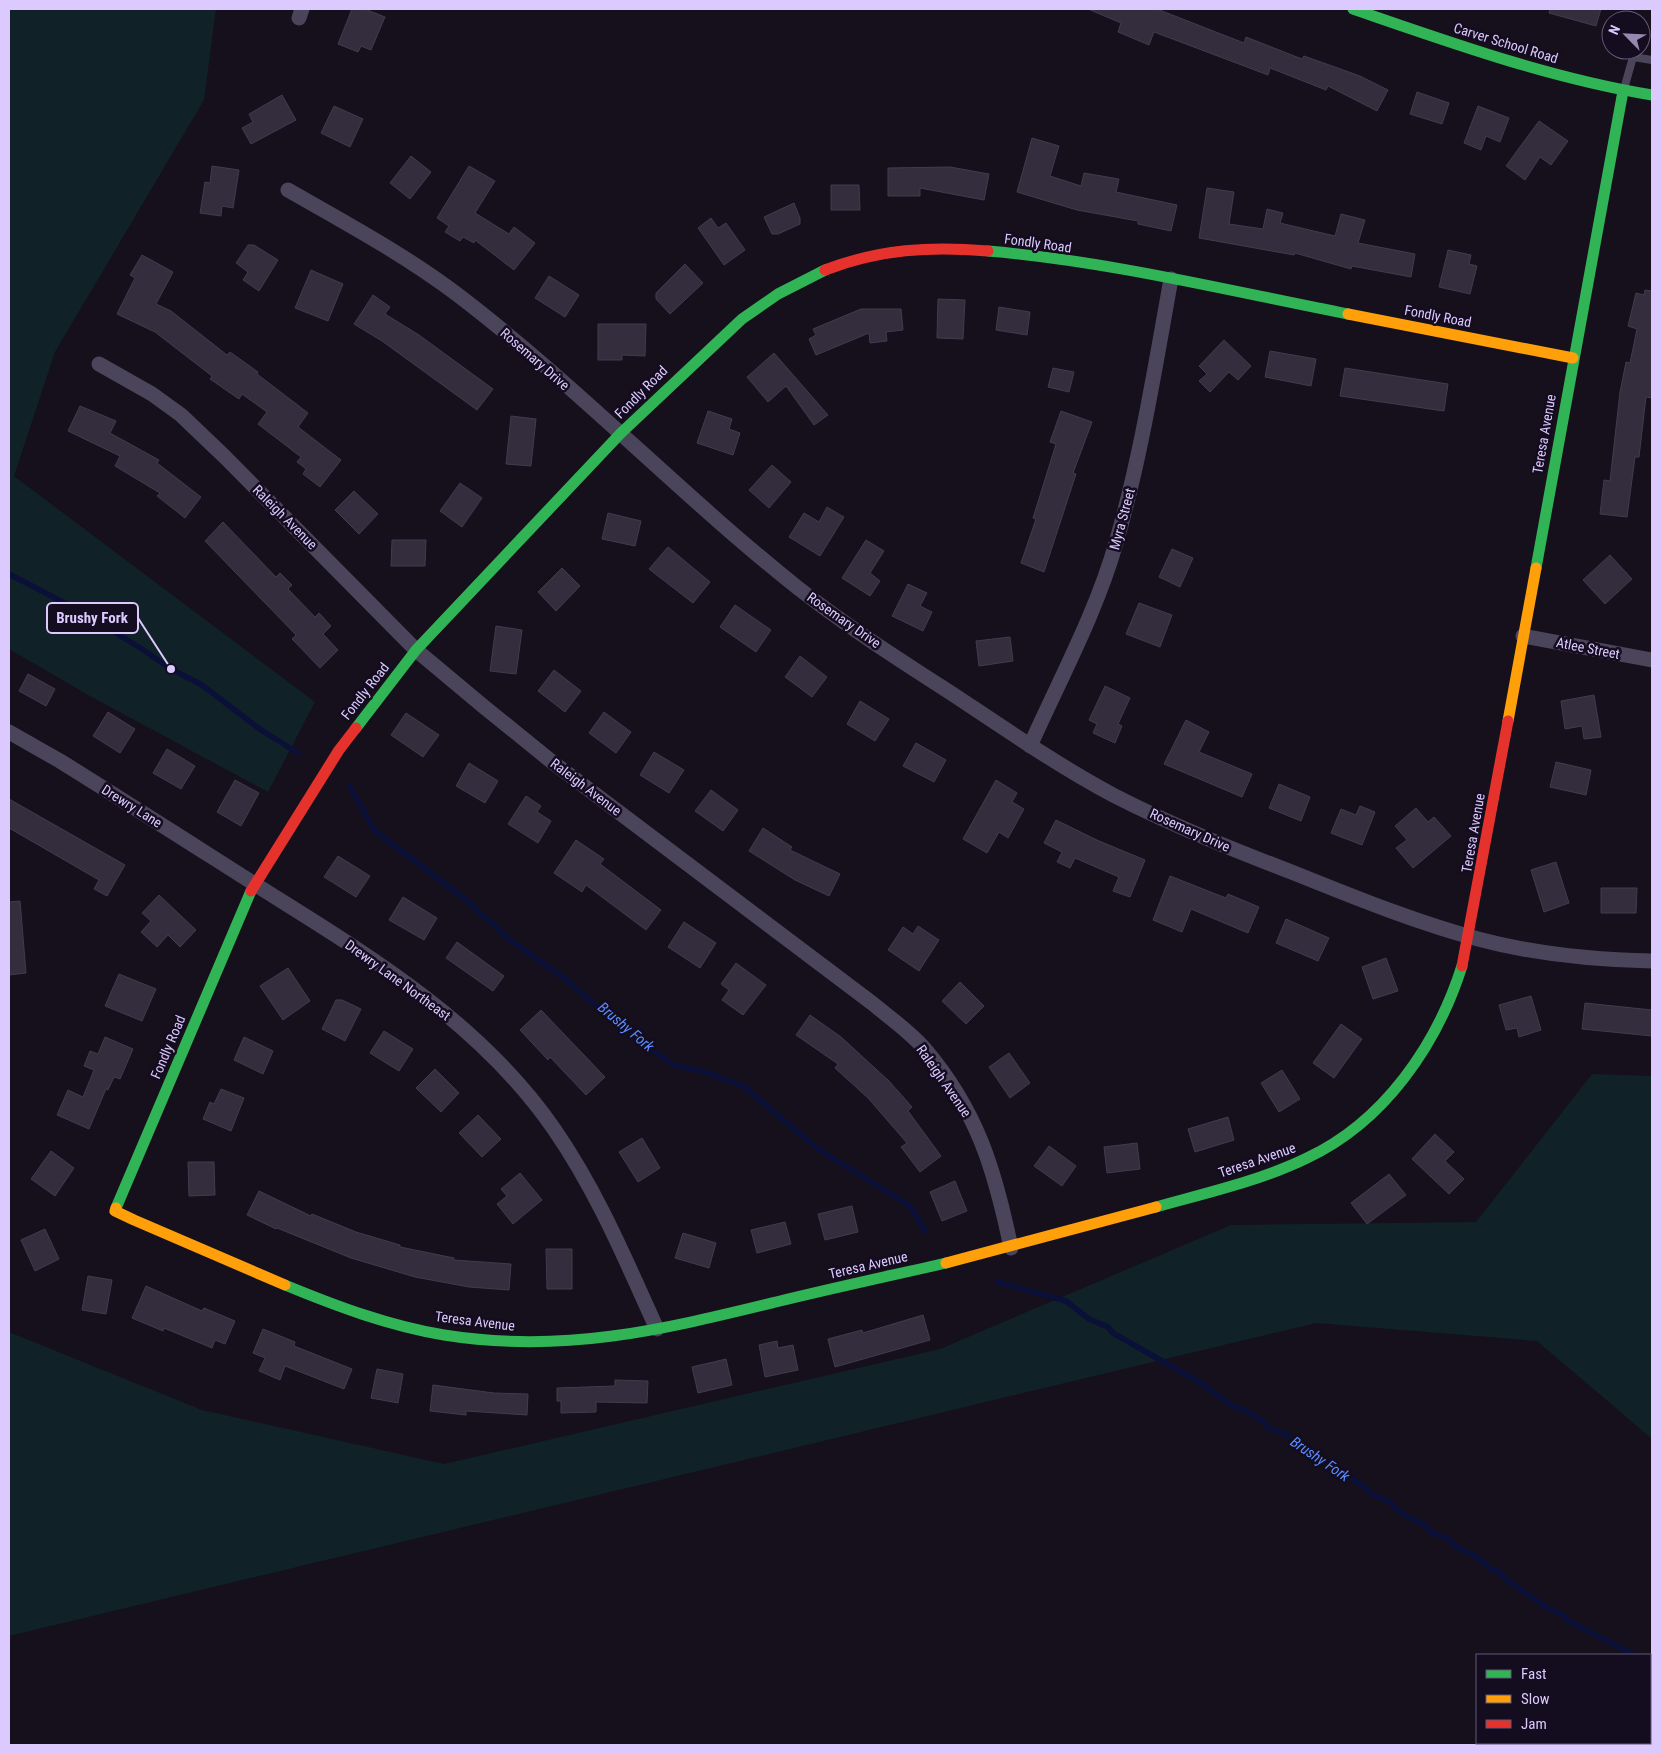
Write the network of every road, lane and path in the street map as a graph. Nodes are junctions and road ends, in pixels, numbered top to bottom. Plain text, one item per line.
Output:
1 (1353, 9) edge
2 (1652, 60) edge
3 (1623, 91) junction
4 (1652, 95) edge
5 (288, 190) dead end
6 (1171, 278) junction
7 (1573, 358) junction
8 (99, 364) dead end
9 (621, 433) junction
10 (1523, 636) junction
11 (416, 650) junction
12 (1652, 660) edge
13 (9, 732) edge
14 (1030, 746) junction
15 (254, 884) junction
16 (1470, 937) junction
17 (1652, 961) edge
18 (115, 1211) joint
19 (1011, 1248) junction
20 (657, 1329) junction

1 - 3 street, Carver School Road
2 - 3 lane
3 - 4 street, Carver School Road
3 - 7 street, Teresa Avenue
5 - 9 street, Rosemary Drive
6 - 7 street, Fondly Road
6 - 9 street, Fondly Road
6 - 14 street, Myra Street
7 - 10 street, Teresa Avenue
8 - 11 street, Raleigh Avenue
9 - 11 street, Fondly Road
9 - 14 street, Rosemary Drive
10 - 12 street, Atlee Street
10 - 16 street, Teresa Avenue
11 - 15 street, Fondly Road
11 - 19 street, Raleigh Avenue
13 - 15 street, Drewry Lane
14 - 16 street, Rosemary Drive
15 - 18 street, Fondly Road
15 - 20 street, Drewry Lane Northeast
16 - 17 street, Rosemary Drive
16 - 19 street, Teresa Avenue
18 - 20 street, Teresa Avenue
19 - 20 street, Teresa Avenue

